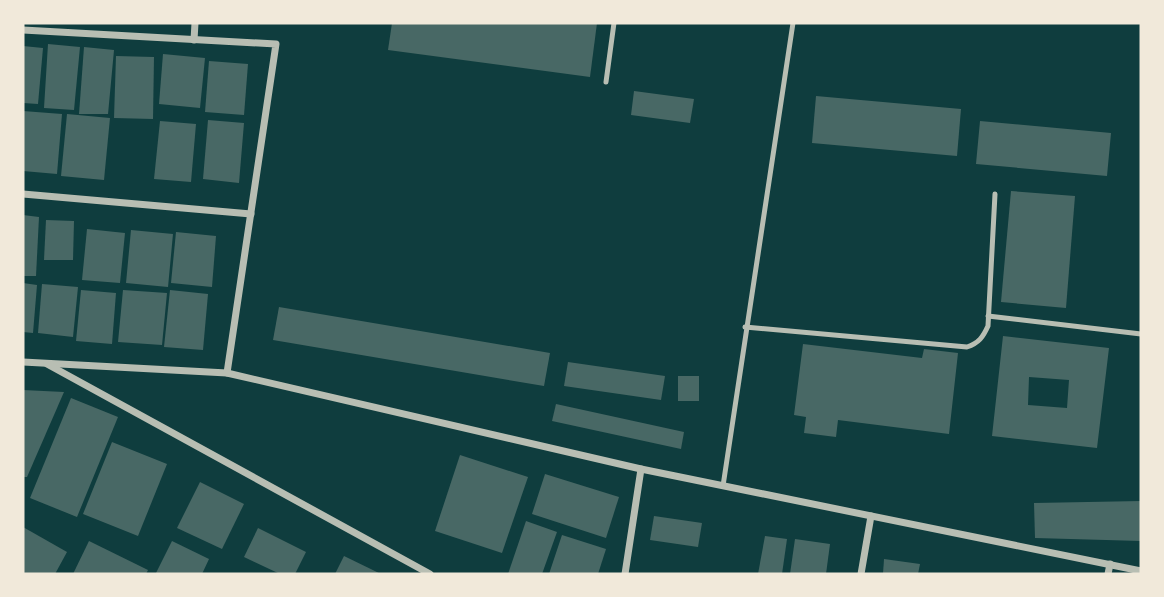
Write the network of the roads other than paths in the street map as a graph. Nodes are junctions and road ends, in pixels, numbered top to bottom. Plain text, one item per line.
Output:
1 (195, 23) edge
2 (614, 23) edge
3 (793, 23) edge
4 (23, 30) edge
5 (194, 40) junction
6 (606, 82) dead end
7 (23, 194) edge
8 (995, 194) dead end
9 (251, 214) junction
10 (988, 316) junction
11 (745, 327) junction
12 (1141, 334) edge
13 (23, 362) edge
14 (44, 362) junction
15 (227, 373) junction
16 (641, 470) junction
17 (723, 486) junction
18 (871, 516) junction
19 (1110, 564) junction
20 (1141, 571) edge
21 (430, 574) edge
22 (625, 574) edge
23 (861, 574) edge
24 (1108, 574) edge

1 - 5 street
2 - 6 lane
3 - 11 lane
4 - 5 street
5 - 9 street
7 - 9 street
8 - 10 lane
9 - 15 street
10 - 11 lane
10 - 12 lane
11 - 17 lane
13 - 14 street
14 - 15 street
14 - 21 street
15 - 16 street
16 - 17 street
16 - 22 street
17 - 18 street
18 - 19 street
18 - 23 street
19 - 20 street
19 - 24 street

